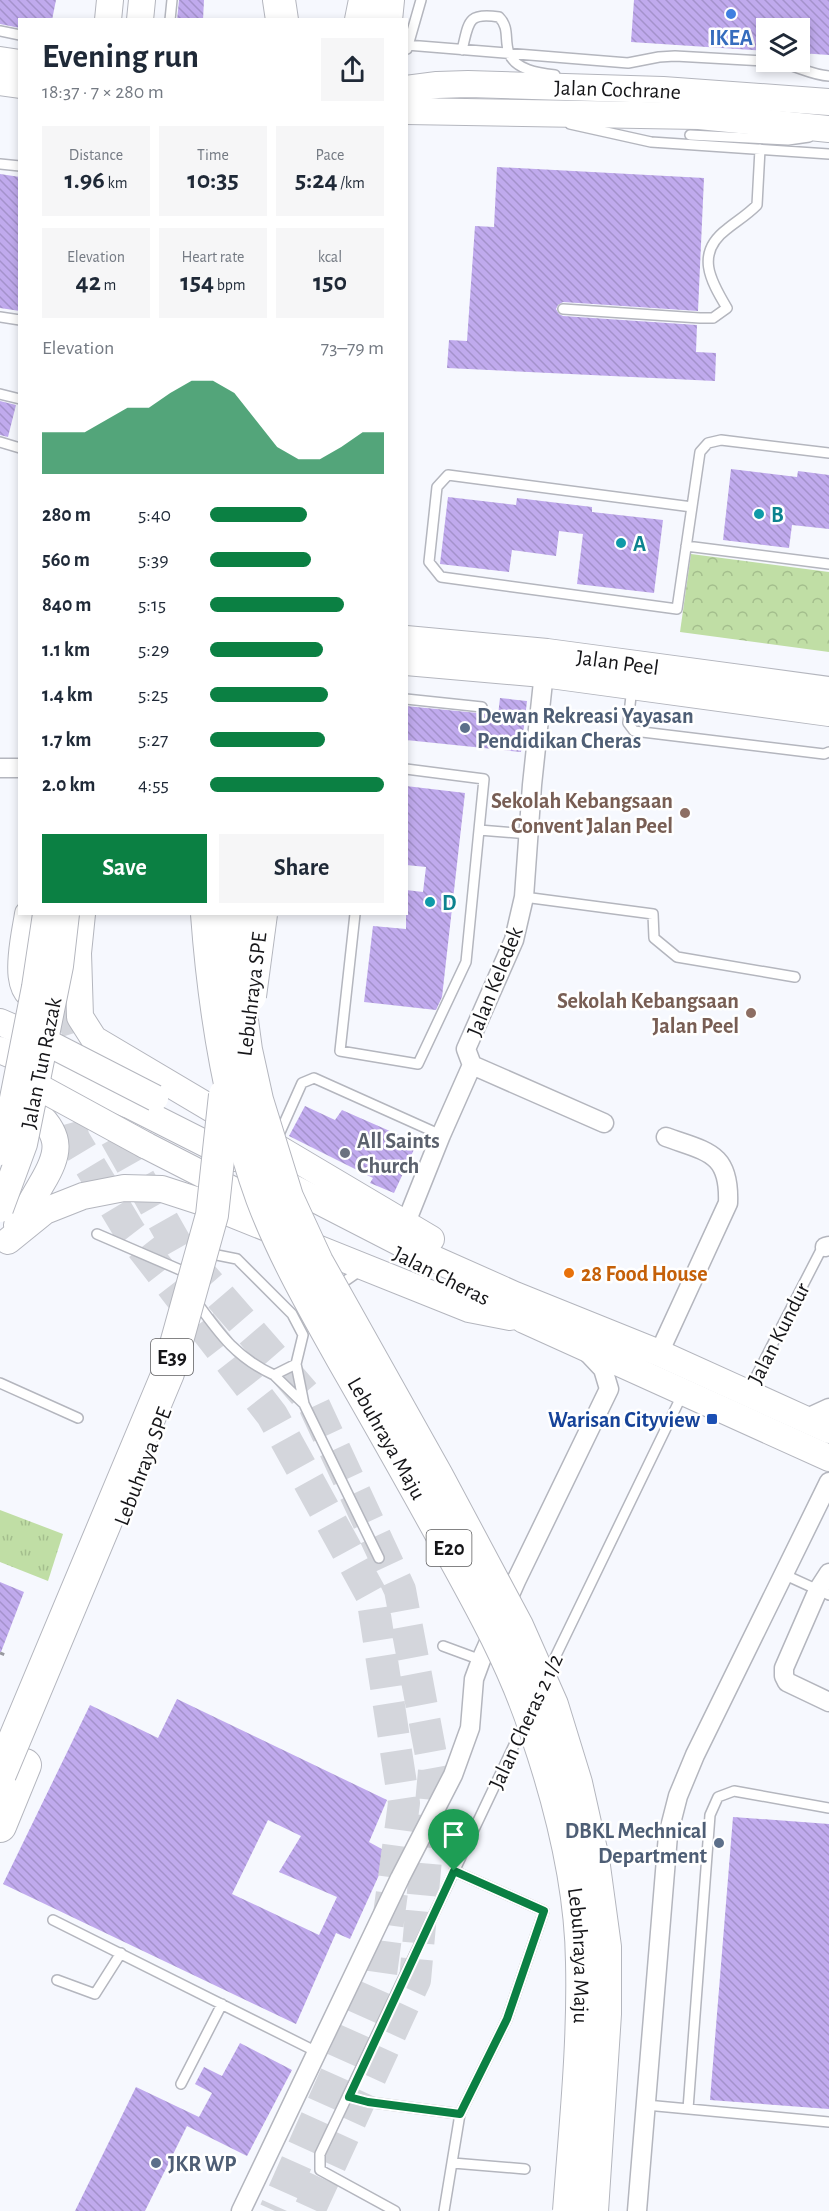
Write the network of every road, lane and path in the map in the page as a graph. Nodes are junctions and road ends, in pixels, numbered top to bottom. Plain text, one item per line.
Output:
1 (110, 0) edge
2 (142, 0) edge
3 (172, 0) edge
4 (347, 0) edge
5 (365, 0) edge
6 (373, 0) edge
7 (388, 0) edge
8 (421, 0) edge
9 (108, 18) edge
10 (140, 18) edge
11 (170, 18) edge
12 (345, 18) edge
13 (361, 18) edge
14 (371, 18) edge
15 (386, 18) edge
16 (0, 31) edge
17 (18, 35) edge
18 (408, 42) edge
19 (408, 45) edge
20 (462, 50) junction
21 (509, 54) junction
22 (0, 60) edge
23 (756, 60) edge
24 (18, 63) edge
25 (805, 72) edge
26 (829, 76) edge
27 (0, 81) edge
28 (18, 85) edge
29 (408, 89) edge
30 (663, 90) junction
31 (829, 102) edge
32 (408, 111) edge
33 (520, 114) junction
34 (829, 129) edge
35 (829, 134) edge
36 (690, 135) dead end
37 (760, 149) junction
38 (829, 154) edge
39 (0, 164) edge
40 (18, 166) edge
41 (563, 309) dead end
42 (0, 317) edge
43 (18, 320) edge
44 (0, 394) edge
45 (18, 398) edge
46 (0, 442) edge
47 (18, 447) edge
48 (829, 453) edge
49 (692, 507) junction
50 (686, 546) junction
51 (829, 564) edge
52 (408, 639) edge
53 (408, 662) edge
54 (545, 663) junction
55 (632, 687) junction
56 (829, 690) edge
57 (408, 699) edge
58 (482, 707) dead end
59 (829, 712) edge
60 (829, 752) edge
61 (0, 768) edge
62 (18, 768) edge
63 (408, 769) edge
64 (479, 830) junction
65 (528, 834) junction
66 (524, 897) junction
67 (28, 915) edge
68 (46, 915) edge
69 (66, 915) edge
70 (82, 915) edge
71 (207, 915) edge
72 (232, 915) edge
73 (244, 915) edge
74 (261, 915) edge
75 (355, 915) edge
76 (23, 947) junction
77 (78, 953) junction
78 (0, 971) edge
79 (795, 977) dead end
80 (0, 1022) edge
81 (34, 1037) junction
82 (0, 1050) edge
83 (472, 1065) junction
84 (63, 1076) junction
85 (17, 1077) edge
86 (604, 1123) dead end
87 (0, 1128) edge
88 (441, 1135) junction
89 (666, 1137) dead end
90 (274, 1145) junction
91 (0, 1152) edge
92 (0, 1209) edge
93 (405, 1225) junction
94 (97, 1233) dead end
95 (4, 1247) edge
96 (827, 1247) edge
97 (365, 1267) junction
98 (185, 1272) junction
99 (515, 1295) junction
100 (292, 1314) junction
101 (524, 1320) junction
102 (579, 1345) junction
103 (658, 1353) junction
104 (296, 1364) junction
105 (274, 1375) junction
106 (656, 1381) junction
107 (0, 1383) edge
108 (609, 1389) junction
109 (683, 1393) junction
110 (748, 1393) junction
111 (304, 1404) junction
112 (829, 1408) edge
113 (78, 1418) dead end
114 (805, 1419) junction
115 (829, 1430) edge
116 (829, 1458) edge
117 (829, 1482) edge
118 (379, 1558) dead end
119 (829, 1573) edge
120 (783, 1574) junction
121 (824, 1592) edge
122 (443, 1646) dead end
123 (0, 1653) edge
124 (8, 1656) dead end
125 (481, 1660) junction
126 (539, 1693) dead end
127 (829, 1702) edge
128 (534, 1703) dead end
129 (0, 1774) edge
130 (829, 1808) edge
131 (0, 1827) edge
132 (454, 1871) junction
133 (53, 1920) dead end
134 (121, 1953) junction
135 (57, 1980) dead end
136 (222, 2004) junction
137 (318, 2052) junction
138 (181, 2084) dead end
139 (349, 2097) junction
140 (646, 2105) junction
141 (688, 2109) junction
142 (460, 2114) junction
143 (829, 2122) edge
144 (453, 2163) junction
145 (525, 2169) dead end
146 (241, 2211) edge
147 (395, 2211) edge
148 (444, 2211) edge
149 (569, 2211) edge
150 (592, 2211) edge
151 (637, 2211) edge

1 - 9 street
2 - 10 street
3 - 11 lane
4 - 12 highway
5 - 13 highway
6 - 14 highway
7 - 15 highway
8 - 18 lane
16 - 17 lane
19 - 20 lane
20 - 21 lane
20 - 21 lane
21 - 23 lane
21 - 30 lane
22 - 24 street
25 - 26 lane
27 - 28 street
29 - 30 street, Jalan Cochrane
30 - 31 street, Jalan Cochrane
32 - 33 street, Jalan Cochrane
33 - 34 street, Jalan Cochrane
33 - 37 lane
35 - 36 lane
37 - 38 lane
37 - 41 lane
39 - 40 lane
42 - 43 lane
44 - 45 lane
46 - 47 lane
48 - 49 lane
49 - 50 lane
49 - 50 lane
50 - 51 lane
52 - 54 street, Jalan Peel
53 - 54 street, Jalan Peel
54 - 55 street, Jalan Peel
54 - 56 street, Jalan Peel
54 - 65 street, Jalan Keledek
55 - 59 street, Jalan Peel
55 - 60 lane
57 - 58 lane
61 - 62 street
63 - 64 lane
64 - 65 lane
64 - 75 lane
65 - 66 street, Jalan Keledek
66 - 79 lane
66 - 83 street, Jalan Keledek
67 - 76 street
68 - 81 street, Jalan Tun Razak, bridge
69 - 81 street, Jalan Tun Razak, bridge
70 - 77 street
71 - 149 highway, Lebuhraya Maju / E20, bridge
72 - 150 highway, Lebuhraya Maju / E20, bridge
73 - 129 highway, Lebuhraya SPE / E39, bridge
74 - 131 highway, Lebuhraya SPE / E39, bridge
76 - 77 street
76 - 78 street
77 - 90 street
80 - 81 street
81 - 85 street, Jalan Tun Razak, bridge
81 - 99 street, bridge
82 - 84 street, Jalan Cheras
83 - 86 street
83 - 88 street, Jalan Keledek
84 - 99 street, Jalan Cheras
84 - 101 street, Jalan Cheras
85 - 91 street, Jalan Tun Razak, bridge
85 - 92 street, Jalan Tun Razak, bridge
85 - 101 street, bridge
87 - 95 street
88 - 90 lane
88 - 93 street, Jalan Keledek
89 - 103 street
90 - 93 street
93 - 99 street
94 - 98 lane
95 - 97 street
96 - 110 lane, Jalan Kundur
97 - 100 lane
97 - 101 street
98 - 100 lane
98 - 105 lane
99 - 103 street, Jalan Cheras
100 - 104 lane
101 - 102 street, Jalan Cheras
102 - 106 street, Jalan Cheras
102 - 108 street
103 - 110 street, Jalan Cheras
104 - 105 lane
104 - 111 lane
105 - 111 lane
106 - 108 street
106 - 109 street, Jalan Cheras
107 - 113 lane
108 - 125 street
109 - 116 street, Jalan Cheras
109 - 126 lane, Jalan Cheras 2 1/2
110 - 114 street, Jalan Cheras
111 - 118 lane
112 - 114 street
114 - 115 street, Jalan Cheras
117 - 120 street
119 - 121 street
120 - 121 lane
120 - 140 street
121 - 127 street
122 - 125 lane
123 - 124 path
125 - 137 street
128 - 132 lane, Jalan Cheras 2 1/2
130 - 141 lane
132 - 139 lane, Jalan Cheras 2 1/2
132 - 142 lane
133 - 134 lane
134 - 135 lane
134 - 136 lane
136 - 137 lane
136 - 138 lane
137 - 146 street
139 - 142 lane
139 - 147 lane, Jalan Cheras 2 1/2
140 - 141 lane
140 - 151 street
141 - 143 lane
142 - 144 lane
144 - 145 lane
144 - 148 lane

